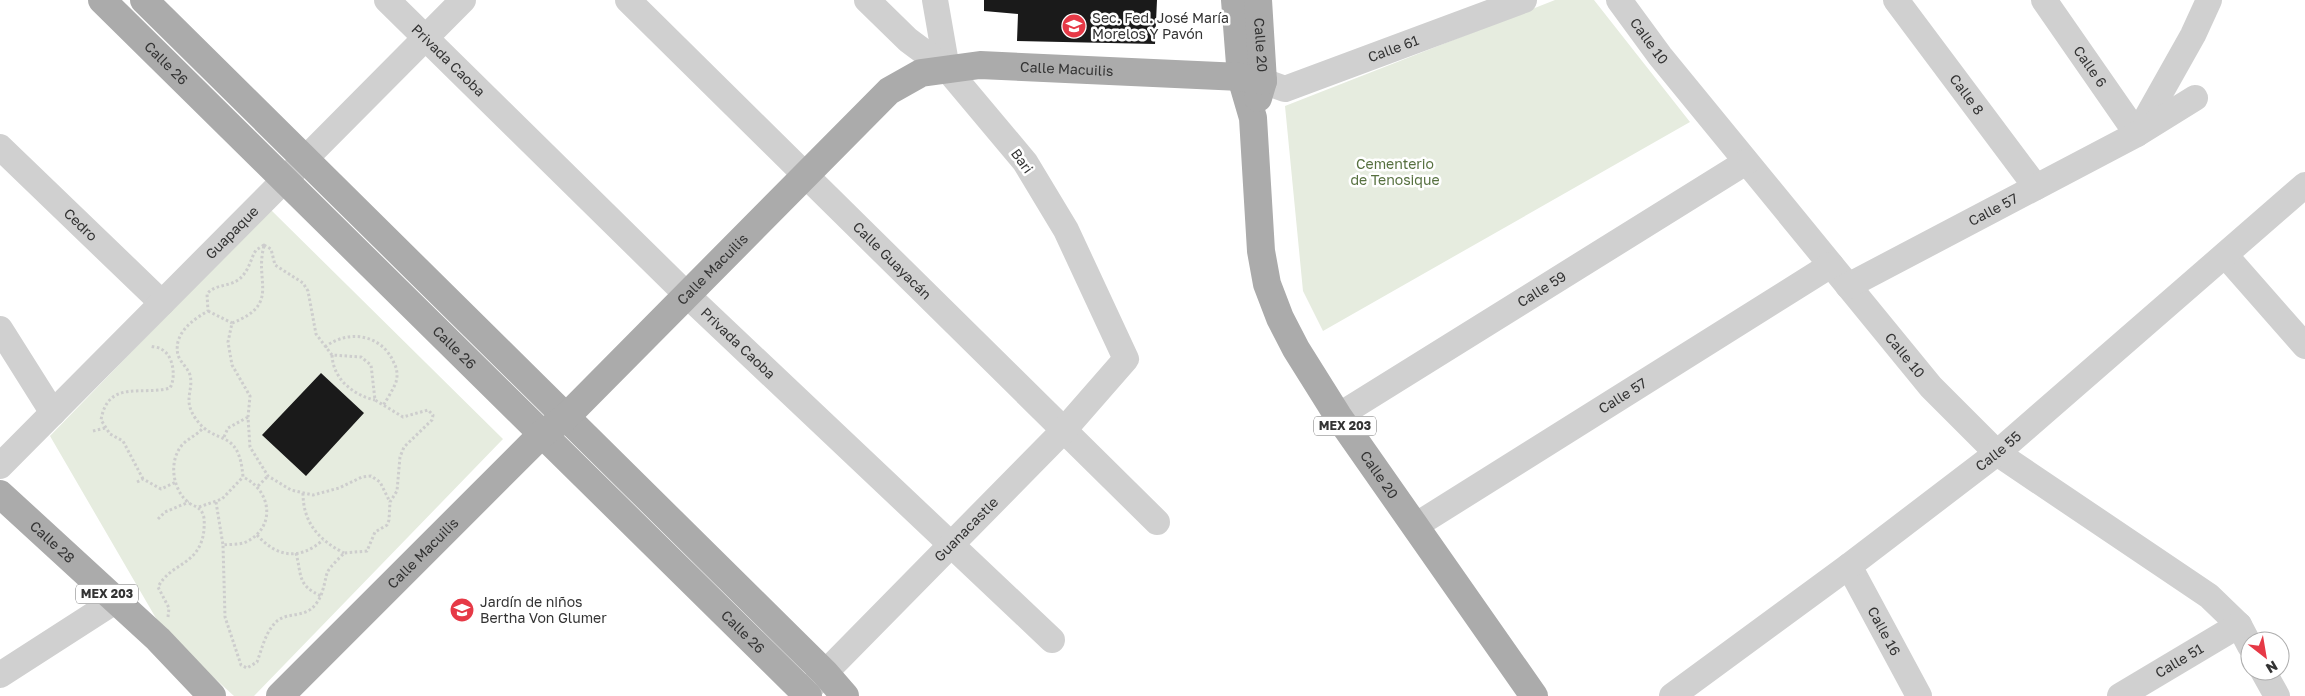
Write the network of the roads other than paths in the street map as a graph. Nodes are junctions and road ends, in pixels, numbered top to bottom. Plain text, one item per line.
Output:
1 (102, 0) edge
2 (144, 0) edge
3 (387, 0) edge
4 (464, 0) edge
5 (628, 0) edge
6 (867, 0) edge
7 (935, 0) edge
8 (1235, 0) edge
9 (1258, 0) edge
10 (1524, 0) edge
11 (1619, 0) edge
12 (1896, 0) edge
13 (2044, 0) edge
14 (2209, 0) edge
15 (426, 38) junction
16 (946, 69) junction
17 (1252, 80) junction
18 (2195, 98) dead end
19 (2137, 134) junction
20 (0, 147) edge
21 (305, 160) junction
22 (1746, 162) junction
23 (806, 175) junction
24 (284, 180) junction
25 (2036, 187) junction
26 (2299, 197) edge
27 (2225, 255) junction
28 (1831, 265) junction
29 (1848, 286) junction
30 (687, 295) junction
31 (162, 303) junction
32 (0, 329) edge
33 (2305, 346) edge
34 (1126, 359) joint
35 (53, 413) junction
36 (1338, 416) junction
37 (565, 418) junction
38 (1064, 430) junction
39 (542, 434) junction
40 (1997, 453) junction
41 (0, 466) edge
42 (0, 494) edge
43 (1157, 522) dead end
44 (1415, 526) junction
45 (951, 545) junction
46 (1850, 566) junction
47 (115, 601) junction
48 (2240, 631) edge
49 (2240, 638) edge
50 (1052, 640) dead end
51 (825, 673) junction
52 (0, 675) edge
53 (2269, 681) edge
54 (805, 695) edge
55 (212, 696) edge
56 (280, 696) edge
57 (845, 696) edge
58 (1534, 696) edge
59 (1672, 696) edge
60 (1919, 696) edge
61 (2120, 696) edge
62 (2277, 696) edge

1 - 24 main road, Calle 26
2 - 21 main road, Calle 26
3 - 15 street, Privada Caoba
4 - 15 street, Guapaque
5 - 23 street, Calle Guayacán
6 - 16 street, Bari
7 - 16 street
8 - 17 main road, Calle 20 / MEX 203
9 - 17 main road, Calle 20 / MEX 203
10 - 17 street, Calle 61
11 - 22 street, Calle 10
12 - 25 street, Calle 8
13 - 19 street, Calle 6
14 - 19 street
15 - 21 street, Guapaque
15 - 30 street, Privada Caoba
16 - 17 main road, Calle Macuilis
16 - 23 main road, Calle Macuilis
16 - 34 street, Bari
17 - 36 main road, Calle 20 / MEX 203
18 - 19 street, Calle 57
19 - 25 street, Calle 57
20 - 31 street, Cedro
21 - 24 street, Guapaque
21 - 37 main road, Calle 26
22 - 28 street, Calle 10
22 - 36 street, Calle 59
23 - 30 main road, Calle Macuilis
23 - 38 street, Calle Guayacán
24 - 31 street, Guapaque
24 - 39 main road, Calle 26
25 - 29 street, Calle 57
26 - 27 street, Calle 55
27 - 33 street
27 - 40 street, Calle 55
28 - 29 street, Calle 10
28 - 44 street, Calle 57
29 - 40 street, Calle 10
30 - 37 main road, Calle Macuilis
30 - 45 street, Privada Caoba
31 - 35 street, Guapaque
32 - 35 street
34 - 38 street, Guanacastle
35 - 41 street, Guapaque
36 - 44 main road, Calle 20 / MEX 203
37 - 39 main road, Calle Macuilis
37 - 51 main road, Calle 26
38 - 43 street, Calle Guayacán
38 - 45 street, Guanacastle
39 - 54 main road, Calle 26
39 - 56 main road, Calle Macuilis
40 - 46 street, Calle 55
40 - 48 street, Calle 10
42 - 47 main road, Calle 28 / MEX 203
44 - 58 main road, Calle 20 / MEX 203
45 - 50 street, Privada Caoba
45 - 51 street, Guanacastle
46 - 59 street, Calle 55
46 - 60 street, Calle 16
47 - 52 street
47 - 55 main road, Calle 28 / MEX 203
49 - 61 street, Calle 51
51 - 54 street, Guanacastle
51 - 57 main road, Calle 26
53 - 62 street

